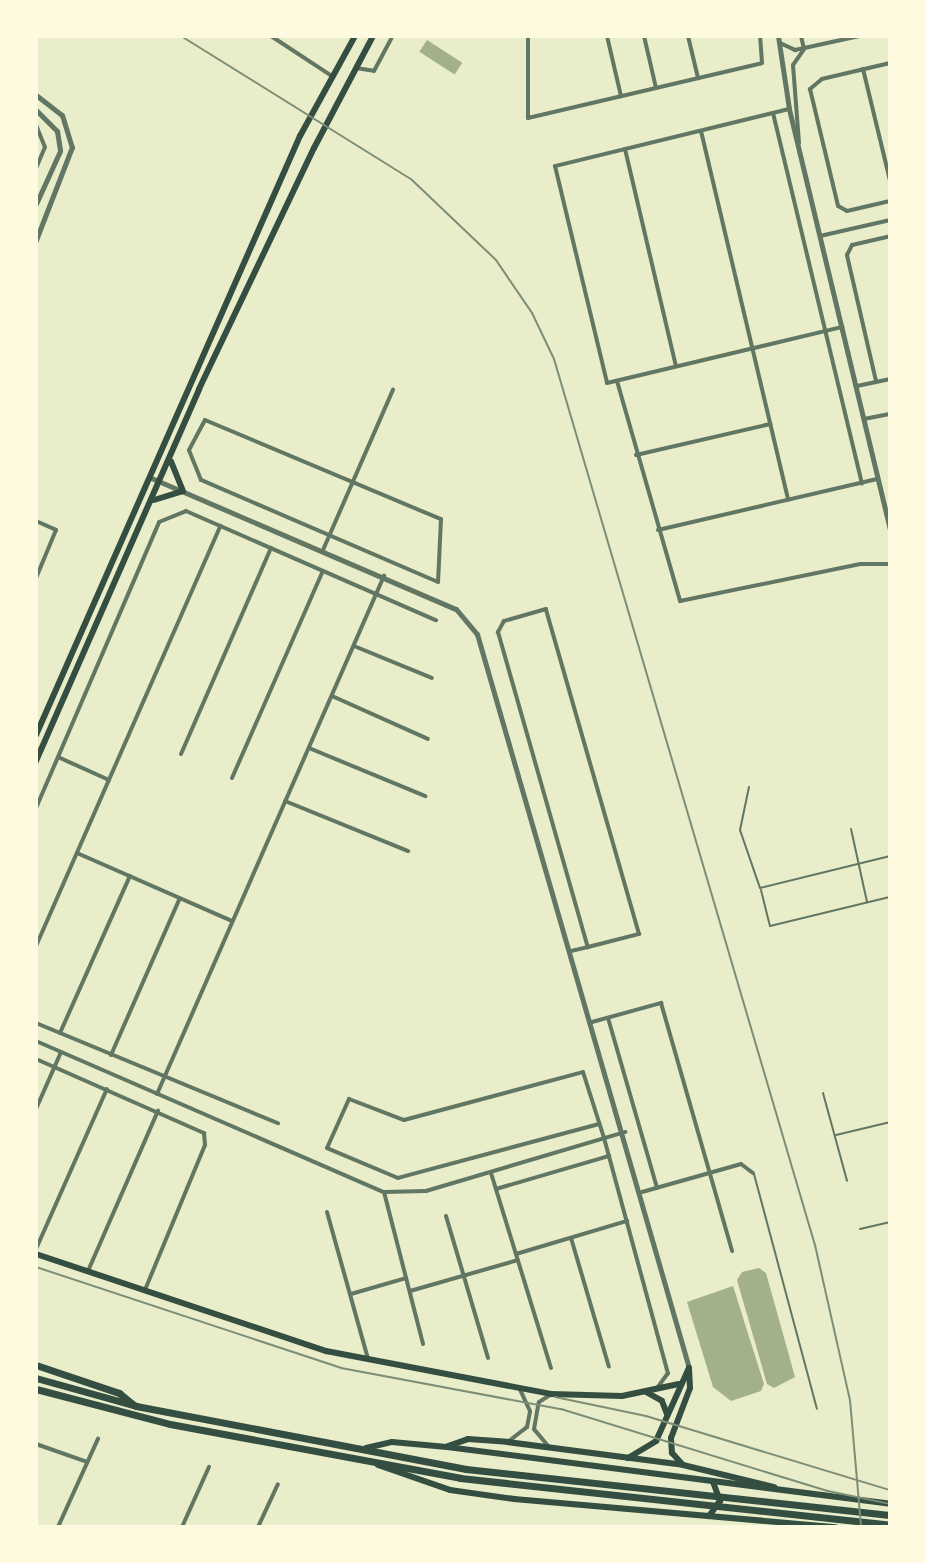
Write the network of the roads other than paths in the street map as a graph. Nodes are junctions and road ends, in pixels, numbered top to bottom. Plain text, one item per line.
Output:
1 (271, 36) edge
2 (355, 36) edge
3 (373, 36) edge
4 (393, 36) edge
5 (528, 36) edge
6 (607, 36) edge
7 (644, 36) edge
8 (688, 36) edge
9 (760, 36) edge
10 (778, 36) edge
11 (801, 36) edge
12 (859, 36) edge
13 (780, 43) junction
14 (804, 49) junction
15 (890, 63) edge
16 (356, 68) junction
17 (863, 69) junction
18 (332, 76) junction
19 (698, 78) junction
20 (656, 88) junction
21 (36, 95) edge
22 (621, 96) junction
23 (789, 109) junction
24 (36, 110) edge
25 (773, 113) junction
26 (36, 125) edge
27 (701, 131) junction
28 (799, 143) junction
29 (625, 149) junction
30 (36, 168) edge
31 (890, 181) edge
32 (890, 201) edge
33 (36, 204) edge
34 (890, 220) edge
35 (820, 236) junction
36 (890, 236) edge
37 (36, 240) edge
38 (843, 327) junction
39 (827, 331) junction
40 (753, 348) junction
41 (676, 366) junction
42 (890, 379) edge
43 (617, 381) junction
44 (876, 381) junction
45 (857, 386) junction
46 (393, 390) dead end
47 (890, 414) edge
48 (864, 419) junction
49 (770, 424) junction
50 (636, 455) junction
51 (170, 458) junction
52 (149, 477) junction
53 (878, 479) junction
54 (160, 482) junction
55 (862, 483) junction
56 (354, 484) junction
57 (183, 491) junction
58 (788, 500) junction
59 (151, 503) junction
60 (36, 521) edge
61 (220, 526) junction
62 (658, 530) junction
63 (890, 531) edge
64 (330, 535) junction
65 (271, 548) junction
66 (323, 550) junction
67 (890, 564) edge
68 (323, 571) junction
69 (384, 576) junction
70 (36, 578) edge
71 (377, 594) junction
72 (436, 620) dead end
73 (354, 646) junction
74 (432, 678) dead end
75 (332, 696) junction
76 (36, 735) edge
77 (428, 739) dead end
78 (309, 748) junction
79 (181, 754) dead end
80 (58, 757) junction
81 (36, 761) edge
82 (232, 778) dead end
83 (109, 780) junction
84 (749, 787) dead end
85 (425, 796) dead end
86 (285, 801) junction
87 (36, 808) edge
88 (851, 829) dead end
89 (408, 851) dead end
90 (77, 853) junction
91 (890, 856) edge
92 (858, 864) junction
93 (130, 876) junction
94 (760, 888) junction
95 (890, 897) edge
96 (180, 898) junction
97 (867, 902) junction
98 (233, 921) junction
99 (36, 946) edge
100 (588, 947) junction
101 (571, 951) junction
102 (608, 1018) junction
103 (592, 1022) junction
104 (36, 1023) edge
105 (60, 1033) junction
106 (36, 1041) edge
107 (61, 1052) junction
108 (111, 1055) junction
109 (36, 1059) edge
110 (54, 1067) junction
111 (164, 1078) junction
112 (107, 1089) junction
113 (823, 1093) dead end
114 (157, 1094) junction
115 (36, 1109) edge
116 (158, 1111) junction
117 (890, 1122) edge
118 (278, 1123) dead end
119 (599, 1124) junction
120 (625, 1132) junction
121 (835, 1136) junction
122 (604, 1138) junction
123 (609, 1156) junction
124 (491, 1173) junction
125 (710, 1173) junction
126 (753, 1173) joint
127 (847, 1181) dead end
128 (657, 1188) junction
129 (496, 1189) junction
130 (384, 1192) junction
131 (642, 1192) junction
132 (327, 1212) dead end
133 (446, 1216) dead end
134 (627, 1221) junction
135 (890, 1222) edge
136 (860, 1229) dead end
137 (571, 1238) junction
138 (732, 1251) dead end
139 (36, 1252) edge
140 (516, 1254) junction
141 (518, 1260) junction
142 (88, 1271) junction
143 (464, 1276) junction
144 (406, 1278) junction
145 (145, 1290) junction
146 (410, 1291) junction
147 (350, 1295) junction
148 (423, 1344) dead end
149 (488, 1358) dead end
150 (368, 1359) junction
151 (36, 1365) edge
152 (609, 1367) dead end
153 (551, 1368) dead end
154 (689, 1368) junction
155 (36, 1378) edge
156 (679, 1384) junction
157 (520, 1388) junction
158 (656, 1388) junction
159 (36, 1389) edge
160 (642, 1391) junction
161 (551, 1394) junction
162 (136, 1406) junction
163 (817, 1409) dead end
164 (668, 1415) junction
165 (98, 1439) dead end
166 (507, 1442) junction
167 (36, 1444) edge
168 (447, 1447) junction
169 (363, 1449) junction
170 (551, 1450) junction
171 (624, 1459) junction
172 (362, 1460) junction
173 (87, 1462) junction
174 (683, 1465) junction
175 (209, 1467) dead end
176 (713, 1482) junction
177 (278, 1484) dead end
178 (789, 1492) junction
179 (890, 1504) edge
180 (890, 1515) edge
181 (708, 1516) junction
182 (890, 1525) edge
183 (58, 1527) edge
184 (182, 1527) edge
185 (258, 1527) edge
186 (836, 1527) edge

1 - 18 street
2 - 18 main road
3 - 16 main road
4 - 16 street
5 - 22 street
6 - 22 street
7 - 20 street
8 - 19 street
9 - 19 street
10 - 13 street
11 - 14 street
12 - 14 street
13 - 14 street
13 - 23 street
14 - 28 street
15 - 17 street
16 - 51 main road
17 - 31 street
17 - 32 street
18 - 52 main road
19 - 20 street
20 - 22 street
21 - 37 street
23 - 25 street
23 - 28 street
24 - 33 street
25 - 27 street
25 - 39 street
26 - 30 street
27 - 29 street
27 - 40 street
28 - 35 street
29 - 41 street
29 - 43 street
34 - 35 street
35 - 38 street
36 - 44 street
38 - 39 street
38 - 45 street
39 - 40 street
39 - 55 street
40 - 41 street
40 - 49 street
41 - 43 street
42 - 44 street
43 - 50 street
44 - 45 street
45 - 48 street
46 - 56 street
47 - 48 street
48 - 53 street
49 - 50 street
49 - 58 street
50 - 62 street
51 - 54 main road
51 - 57 main road
52 - 54 street
52 - 76 main road
53 - 55 street
53 - 63 street
54 - 57 street
54 - 59 main road
55 - 58 street
56 - 64 street
56 - 64 street
56 - 64 street
57 - 59 main road
57 - 66 street
58 - 62 street
59 - 81 main road
60 - 70 street
61 - 65 street
61 - 80 street
61 - 83 street
62 - 67 street
64 - 66 street
65 - 68 street
65 - 79 street
66 - 69 street
68 - 71 street
68 - 82 street
69 - 71 street
69 - 101 street
71 - 72 street
71 - 73 street
73 - 74 street
73 - 75 street
75 - 77 street
75 - 78 street
78 - 85 street
78 - 86 street
80 - 83 street
80 - 87 street
83 - 90 street
84 - 94 lane
86 - 89 street
86 - 98 street
88 - 92 lane
90 - 93 street
90 - 99 street
91 - 92 lane
92 - 94 lane
92 - 97 lane
93 - 96 street
93 - 105 street
94 - 97 lane
95 - 97 lane
96 - 98 street
96 - 108 street
98 - 111 street
100 - 100 street
100 - 101 street
101 - 103 street
102 - 103 street
102 - 125 street
102 - 128 street
103 - 120 street
104 - 105 street
105 - 108 street
106 - 107 street
107 - 110 street
107 - 114 street
108 - 111 street
109 - 110 street
110 - 112 street
110 - 115 street
111 - 114 street
111 - 118 street
112 - 116 street
112 - 139 street
113 - 121 lane
114 - 130 street
116 - 142 street
116 - 145 street
117 - 121 lane
119 - 119 street
119 - 122 street
120 - 122 street
120 - 131 street
121 - 127 lane
122 - 123 street
122 - 124 street
123 - 129 street
123 - 134 street
124 - 129 street
124 - 130 street
125 - 126 street
125 - 128 street
125 - 138 street
126 - 163 lane
128 - 131 street
129 - 140 street
130 - 144 street
131 - 154 street
132 - 147 street
133 - 143 street
134 - 137 street
134 - 158 street
135 - 136 lane
137 - 140 street
137 - 152 street
139 - 142 main road
140 - 141 street
141 - 143 street
141 - 153 street
142 - 145 main road
143 - 146 street
143 - 149 street
144 - 146 street
144 - 147 street
145 - 150 main road
146 - 148 street
147 - 150 street
150 - 157 main road
151 - 162 highway
154 - 156 main road
154 - 174 main road
155 - 162 highway
156 - 158 main road
156 - 164 main road
157 - 161 main road
157 - 166 street
158 - 160 main road
159 - 172 highway
160 - 161 main road
160 - 164 main road
161 - 170 street
162 - 169 highway
164 - 171 main road
165 - 173 street
166 - 168 main road
166 - 170 main road
167 - 173 street
168 - 169 main road
168 - 176 main road
169 - 180 highway
170 - 171 main road
171 - 174 main road
172 - 181 main road
172 - 182 highway
173 - 183 street
174 - 178 main road
175 - 184 street
176 - 178 main road
176 - 181 main road
177 - 185 street
178 - 179 main road
181 - 186 main road

